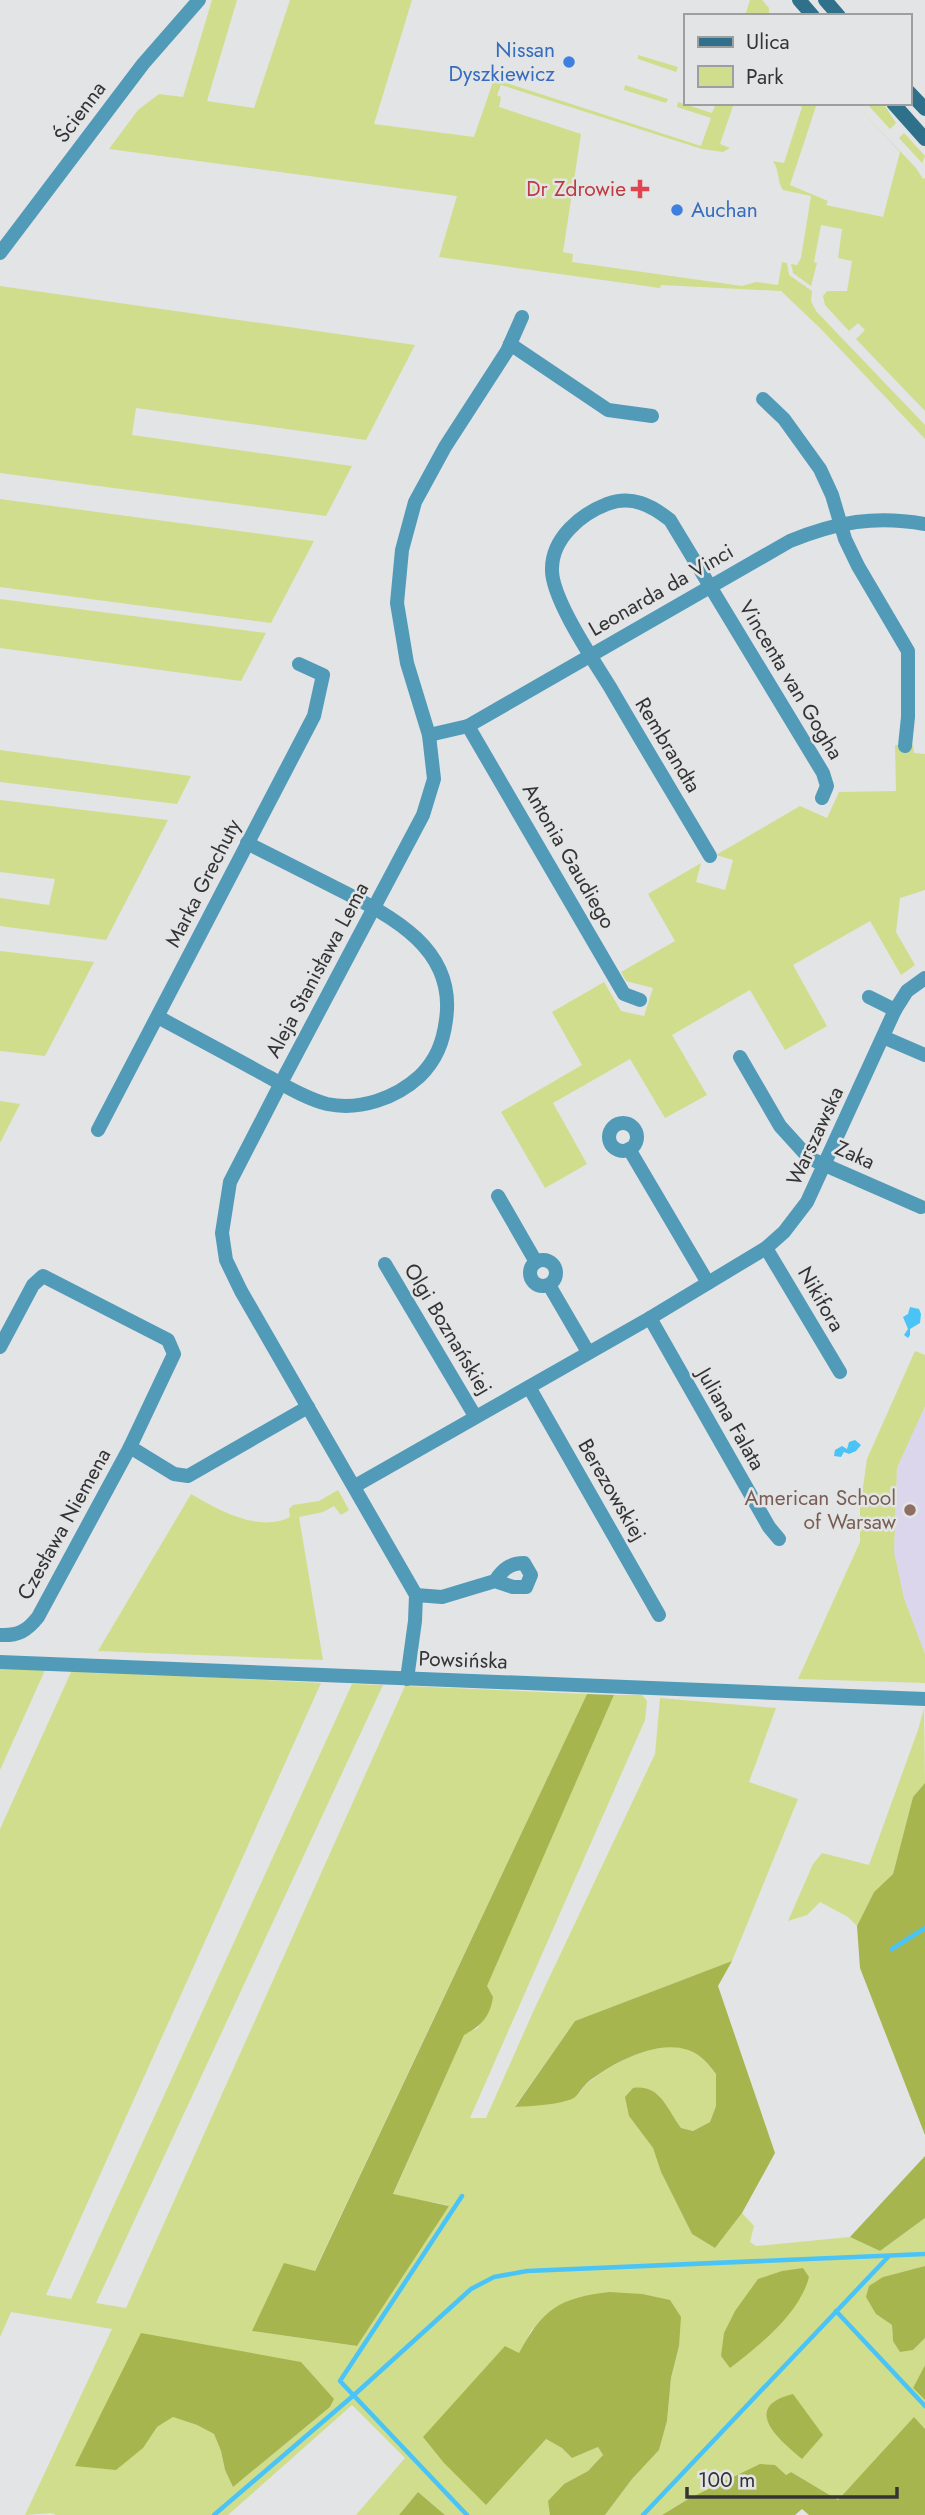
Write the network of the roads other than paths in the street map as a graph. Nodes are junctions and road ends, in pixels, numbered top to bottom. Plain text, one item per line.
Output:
1 (199, 0) edge
2 (799, 0) edge
3 (825, 0) edge
4 (811, 14) edge
5 (837, 14) edge
6 (911, 94) edge
7 (895, 105) edge
8 (925, 109) edge
9 (925, 139) edge
10 (0, 253) edge
11 (522, 317) dead end
12 (510, 344) junction
13 (763, 400) dead end
14 (652, 416) dead end
15 (841, 523) junction
16 (925, 524) edge
17 (710, 585) junction
18 (590, 655) junction
19 (299, 664) dead end
20 (468, 726) junction
21 (429, 735) junction
22 (905, 746) dead end
23 (822, 799) dead end
24 (247, 843) junction
25 (710, 856) dead end
26 (375, 908) junction
27 (925, 978) edge
28 (869, 997) dead end
29 (640, 1000) dead end
30 (895, 1010) junction
31 (158, 1017) junction
32 (883, 1037) junction
33 (925, 1055) edge
34 (740, 1057) dead end
35 (281, 1083) junction
36 (98, 1130) dead end
37 (629, 1149) dead end
38 (826, 1164) junction
39 (498, 1196) dead end
40 (921, 1207) dead end
41 (766, 1248) junction
42 (385, 1264) dead end
43 (708, 1283) junction
44 (650, 1318) junction
45 (0, 1347) edge
46 (588, 1352) junction
47 (839, 1372) dead end
48 (529, 1387) junction
49 (308, 1407) junction
50 (475, 1416) junction
51 (130, 1447) junction
52 (355, 1486) junction
53 (779, 1539) dead end
54 (495, 1581) dead end
55 (416, 1595) junction
56 (659, 1615) dead end
57 (0, 1635) edge
58 (0, 1662) edge
59 (407, 1679) junction
60 (925, 1699) edge

1 - 10 street, Ścienna
2 - 4 main road
3 - 5 main road
6 - 8 main road
7 - 9 main road
11 - 12 street, Aleja Stanisława Lema
12 - 14 street
12 - 21 street, Aleja Stanisława Lema
13 - 15 street
15 - 16 street, Leonarda da Vinci
15 - 17 street, Leonarda da Vinci
15 - 22 street
17 - 18 street, Leonarda da Vinci
17 - 18 street
17 - 23 street, Vincenta van Gogha
18 - 20 street, Leonarda da Vinci
18 - 25 street, Rembrandta
19 - 24 street, Marka Grechuty
20 - 21 street, Leonarda da Vinci
20 - 29 street, Antonia Gaudiego
21 - 26 street, Aleja Stanisława Lema
24 - 26 street
24 - 31 street, Marka Grechuty
26 - 35 street, Aleja Stanisława Lema
26 - 35 street
27 - 30 street, Warszawska
28 - 30 street
30 - 32 street, Warszawska
31 - 35 street
31 - 36 street, Marka Grechuty
32 - 33 street
32 - 38 street, Warszawska
34 - 38 street, Zaka
35 - 49 street, Aleja Stanisława Lema
37 - 43 street
38 - 40 street, Zaka
38 - 41 street, Warszawska
39 - 46 street
41 - 43 street, Warszawska
41 - 47 street, Nikifora
42 - 50 street, Olgi Boznańskiej
43 - 44 street, Warszawska
44 - 46 street, Warszawska
44 - 53 street, Juliana Falata
45 - 51 street, Czesława Niemena
46 - 48 street, Warszawska
48 - 50 street, Warszawska
48 - 56 street, Berezowskiej
49 - 51 street, Czesława Niemena
49 - 52 street, Aleja Stanisława Lema
50 - 52 street, Warszawska
51 - 57 street, Czesława Niemena
52 - 55 street, Aleja Stanisława Lema
54 - 55 street
55 - 59 street
58 - 59 street, Powsińska
59 - 60 street, Powsińska

